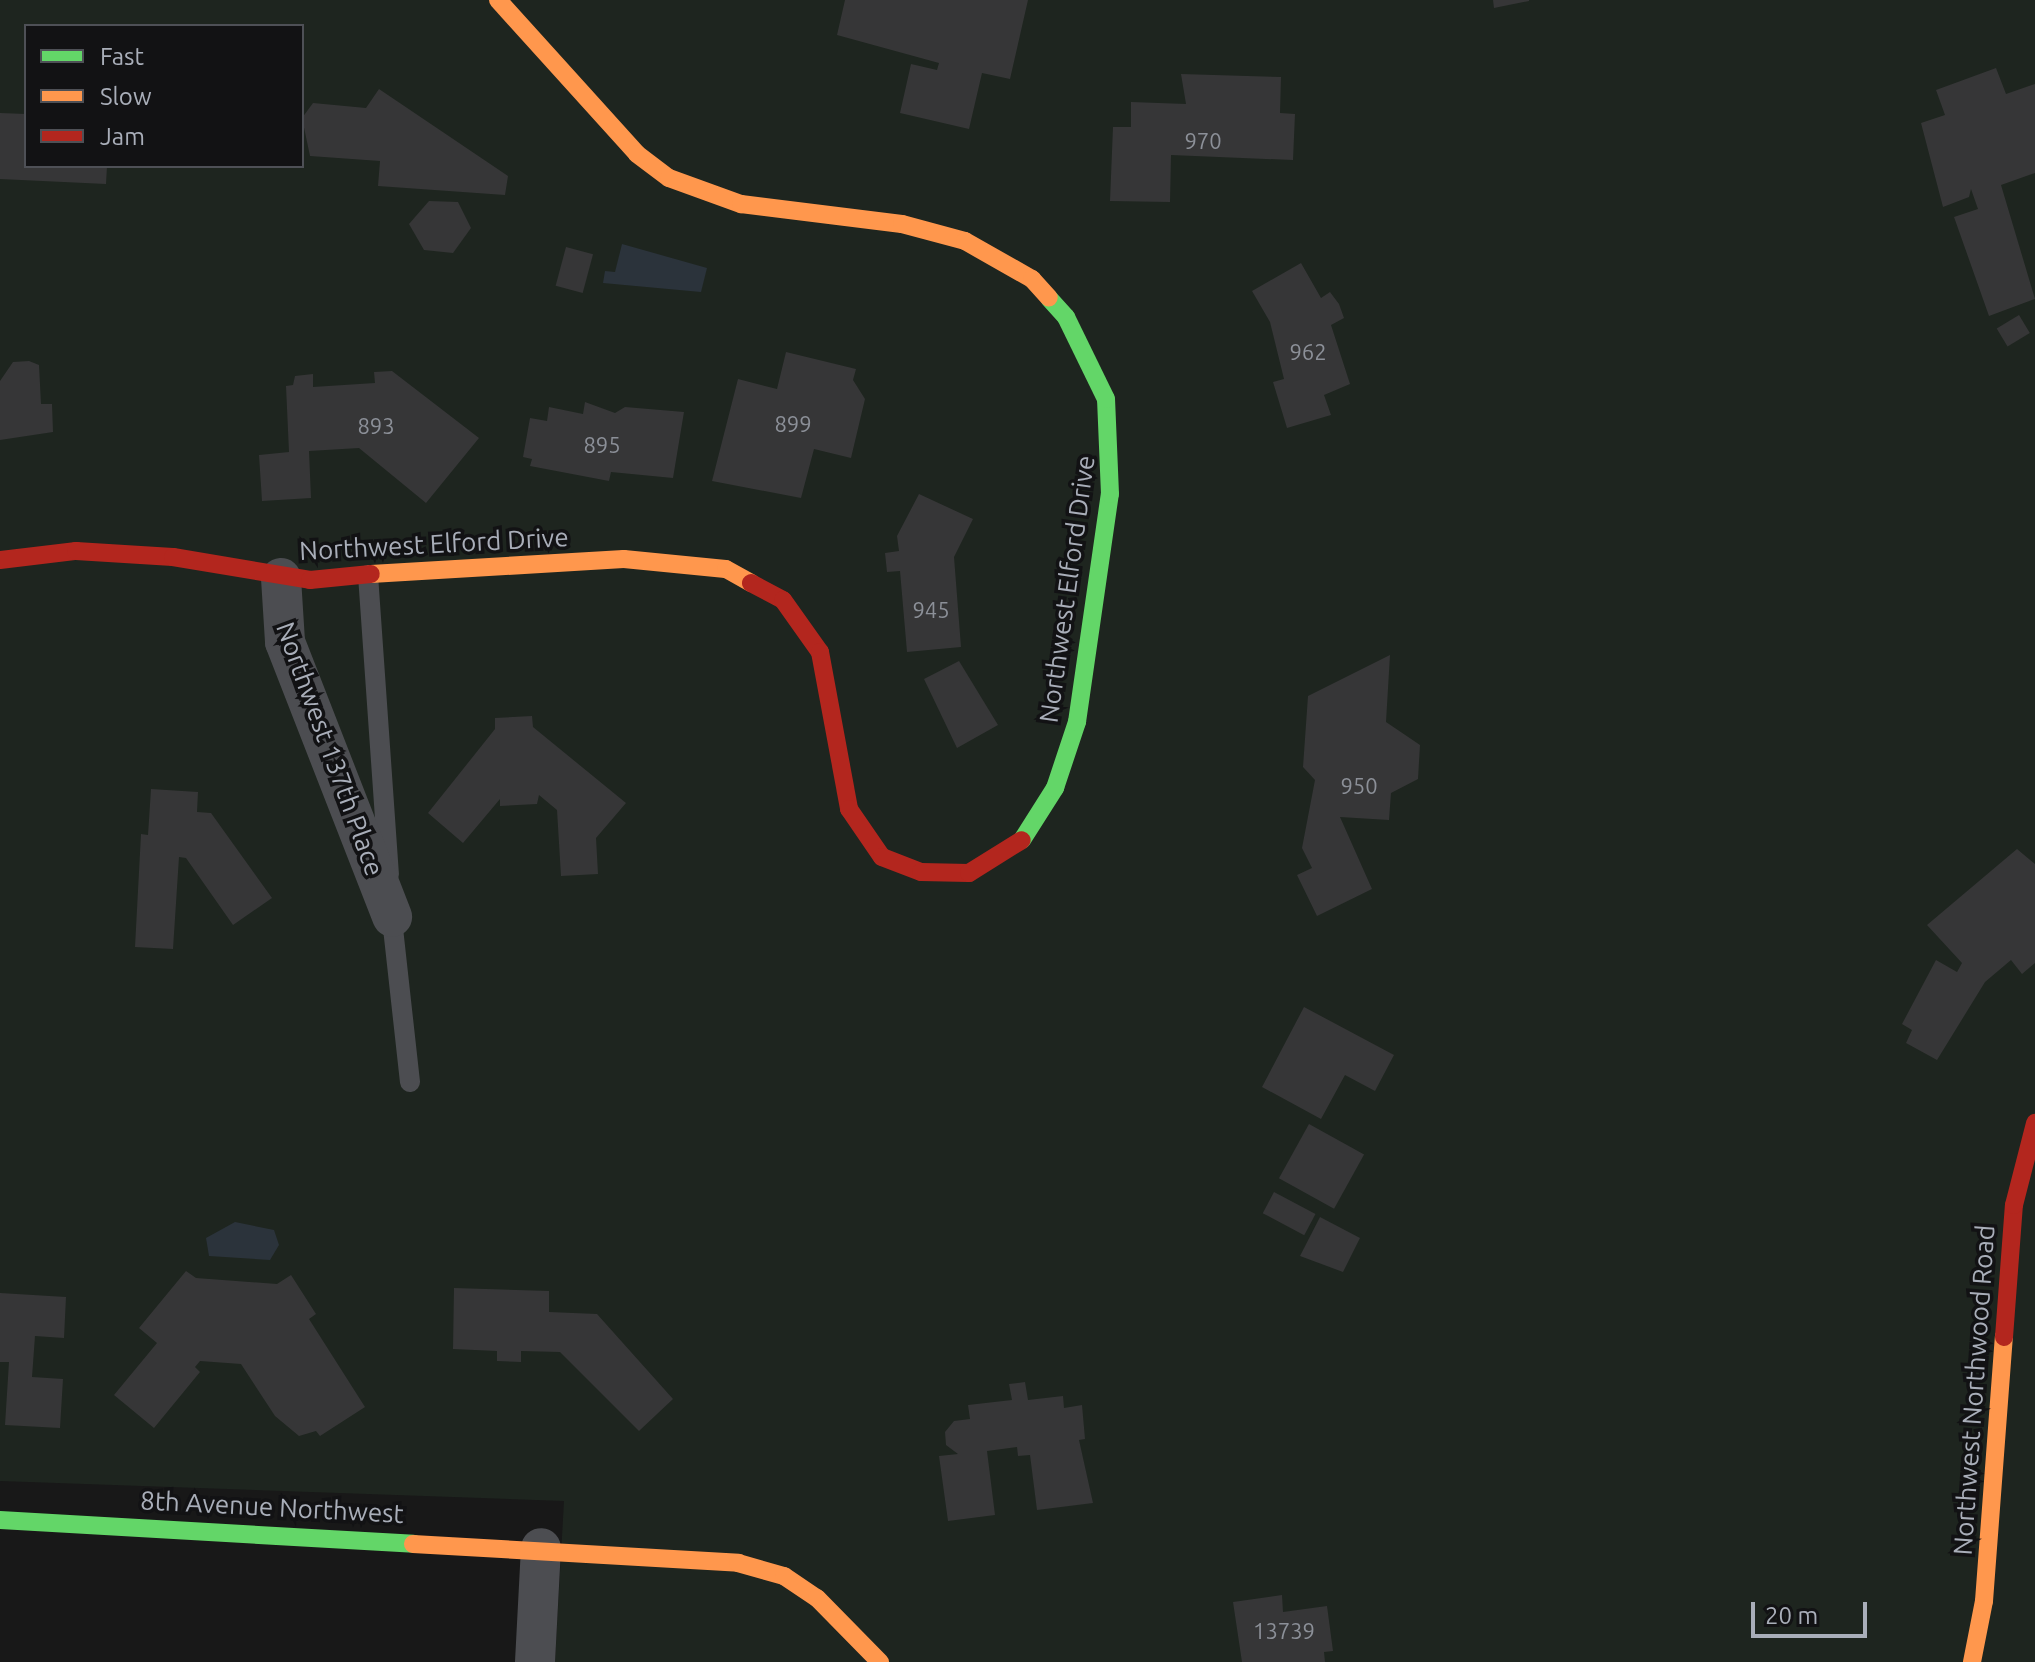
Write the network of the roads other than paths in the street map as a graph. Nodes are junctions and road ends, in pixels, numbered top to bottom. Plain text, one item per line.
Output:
1 (498, 0) edge
2 (0, 560) edge
3 (368, 575) junction
4 (281, 578) junction
5 (392, 917) junction
6 (410, 1082) dead end
7 (2035, 1123) edge
8 (0, 1520) edge
9 (541, 1548) junction
10 (535, 1662) edge
11 (880, 1662) edge
12 (1972, 1662) edge

1 - 3 street, Northwest Elford Drive
2 - 4 street, Northwest Elford Drive
3 - 4 street, Northwest Elford Drive
3 - 5 lane
4 - 5 street, Northwest 137th Place
5 - 6 lane
7 - 12 street, Northwest Northwood Road
8 - 9 street, 8th Avenue Northwest
9 - 10 street
9 - 11 street, 8th Avenue Northwest

